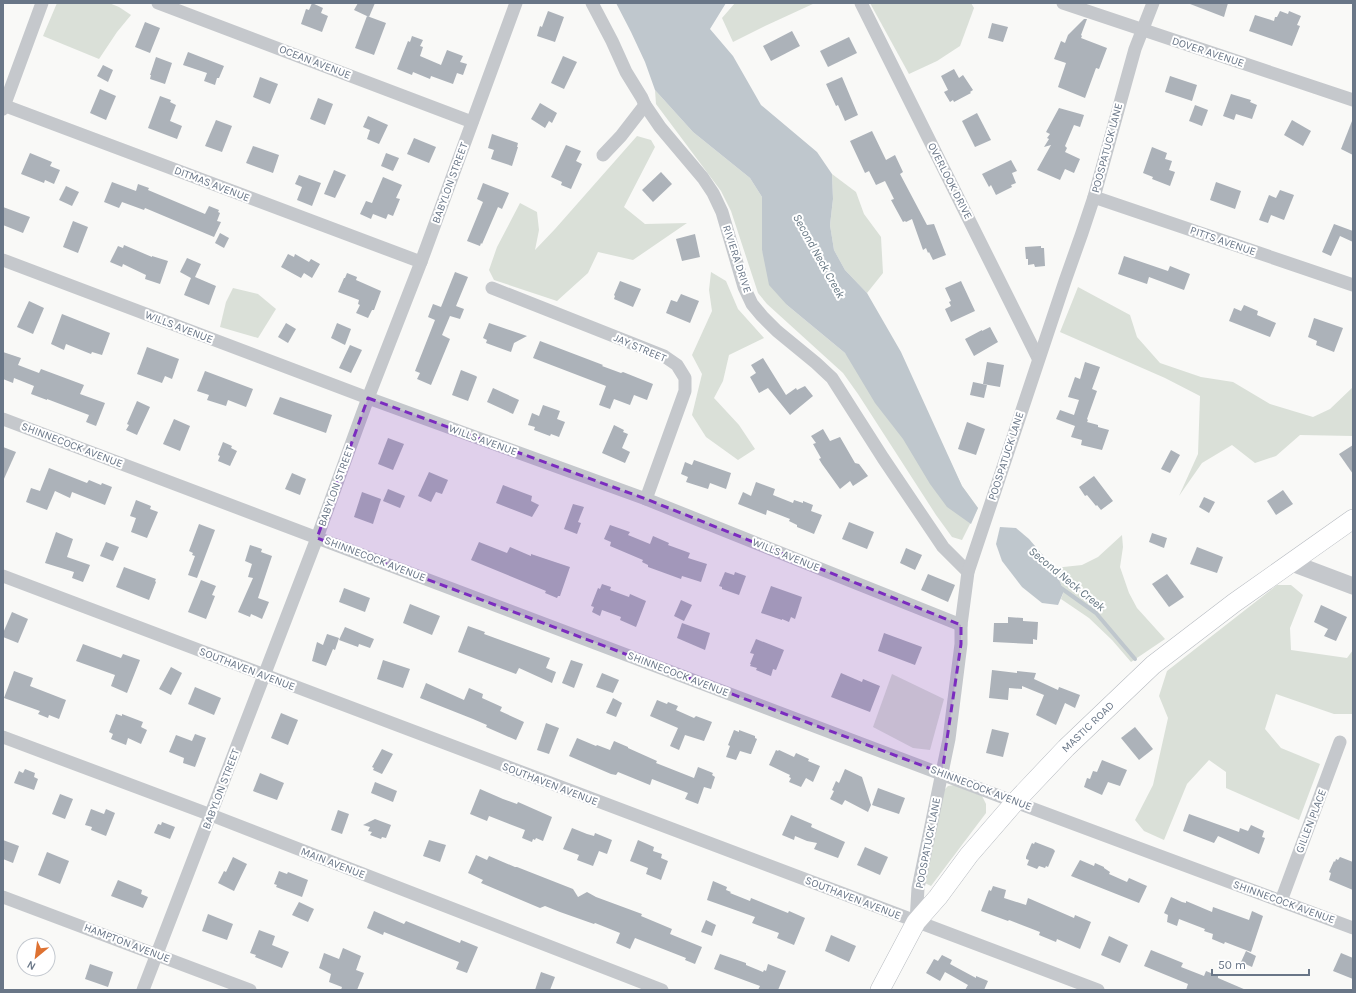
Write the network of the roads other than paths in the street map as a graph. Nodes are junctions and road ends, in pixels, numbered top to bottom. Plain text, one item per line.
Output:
1 (42, 3) edge
2 (158, 3) edge
3 (516, 3) edge
4 (592, 3) edge
5 (861, 3) edge
6 (1063, 3) edge
7 (1153, 3) edge
8 (1143, 30) junction
9 (1353, 100) edge
10 (645, 105) junction
11 (3, 107) edge
12 (472, 122) junction
13 (603, 155) dead end
14 (1094, 197) junction
15 (3, 260) edge
16 (421, 262) junction
17 (1353, 285) edge
18 (492, 288) dead end
19 (1038, 358) junction
20 (368, 398) junction
21 (3, 419) edge
22 (646, 499) junction
23 (1353, 519) edge
24 (317, 538) junction
25 (1292, 563) junction
26 (968, 572) junction
27 (3, 576) edge
28 (1353, 586) edge
29 (961, 625) junction
30 (264, 676) junction
31 (3, 736) edge
32 (1340, 742) dead end
33 (942, 773) junction
34 (1015, 802) junction
35 (211, 815) junction
36 (3, 897) edge
37 (1281, 901) junction
38 (916, 922) junction
39 (1353, 928) edge
40 (157, 955) junction
41 (143, 990) edge
42 (250, 990) edge
43 (662, 990) edge
44 (880, 990) edge
45 (1098, 990) edge

1 - 11 street
2 - 12 street, OCEAN AVENUE
3 - 12 street, BABYLON STREET
4 - 10 street, RIVIERA DRIVE
5 - 19 street, OVERLOOK DRIVE
6 - 8 street, DOVER AVENUE
7 - 8 street, POOSPATUCK LANE
8 - 9 street, DOVER AVENUE
8 - 14 street, POOSPATUCK LANE
10 - 13 street
10 - 26 street, RIVIERA DRIVE
11 - 16 street, DITMAS AVENUE
12 - 16 street, BABYLON STREET
14 - 17 street, PITTS AVENUE
14 - 19 street, POOSPATUCK LANE
15 - 20 street, WILLS AVENUE
16 - 20 street, BABYLON STREET
18 - 22 street, JAY STREET
19 - 26 street, POOSPATUCK LANE
20 - 22 street, WILLS AVENUE
20 - 24 street, BABYLON STREET
21 - 24 street, SHINNECOCK AVENUE
22 - 29 street, WILLS AVENUE
23 - 25 main road, MASTIC ROAD
24 - 30 street, BABYLON STREET
24 - 33 street, SHINNECOCK AVENUE
25 - 28 street
25 - 34 main road, MASTIC ROAD
26 - 29 street, POOSPATUCK LANE
27 - 30 street, SOUTHAVEN AVENUE
29 - 33 street, POOSPATUCK LANE
30 - 35 street, BABYLON STREET
30 - 38 street, SOUTHAVEN AVENUE
31 - 35 street, MAIN AVENUE
32 - 37 street, GILLEN PLACE
33 - 34 street, SHINNECOCK AVENUE
33 - 38 street, POOSPATUCK LANE
34 - 37 street, SHINNECOCK AVENUE
34 - 38 main road, MASTIC ROAD
35 - 40 street, BABYLON STREET
35 - 43 street, MAIN AVENUE
36 - 40 street, HAMPTON AVENUE
37 - 39 street, SHINNECOCK AVENUE
38 - 44 main road, MASTIC ROAD
38 - 45 street, SOUTHAVEN AVENUE
40 - 41 street, BABYLON STREET
40 - 42 street, HAMPTON AVENUE

